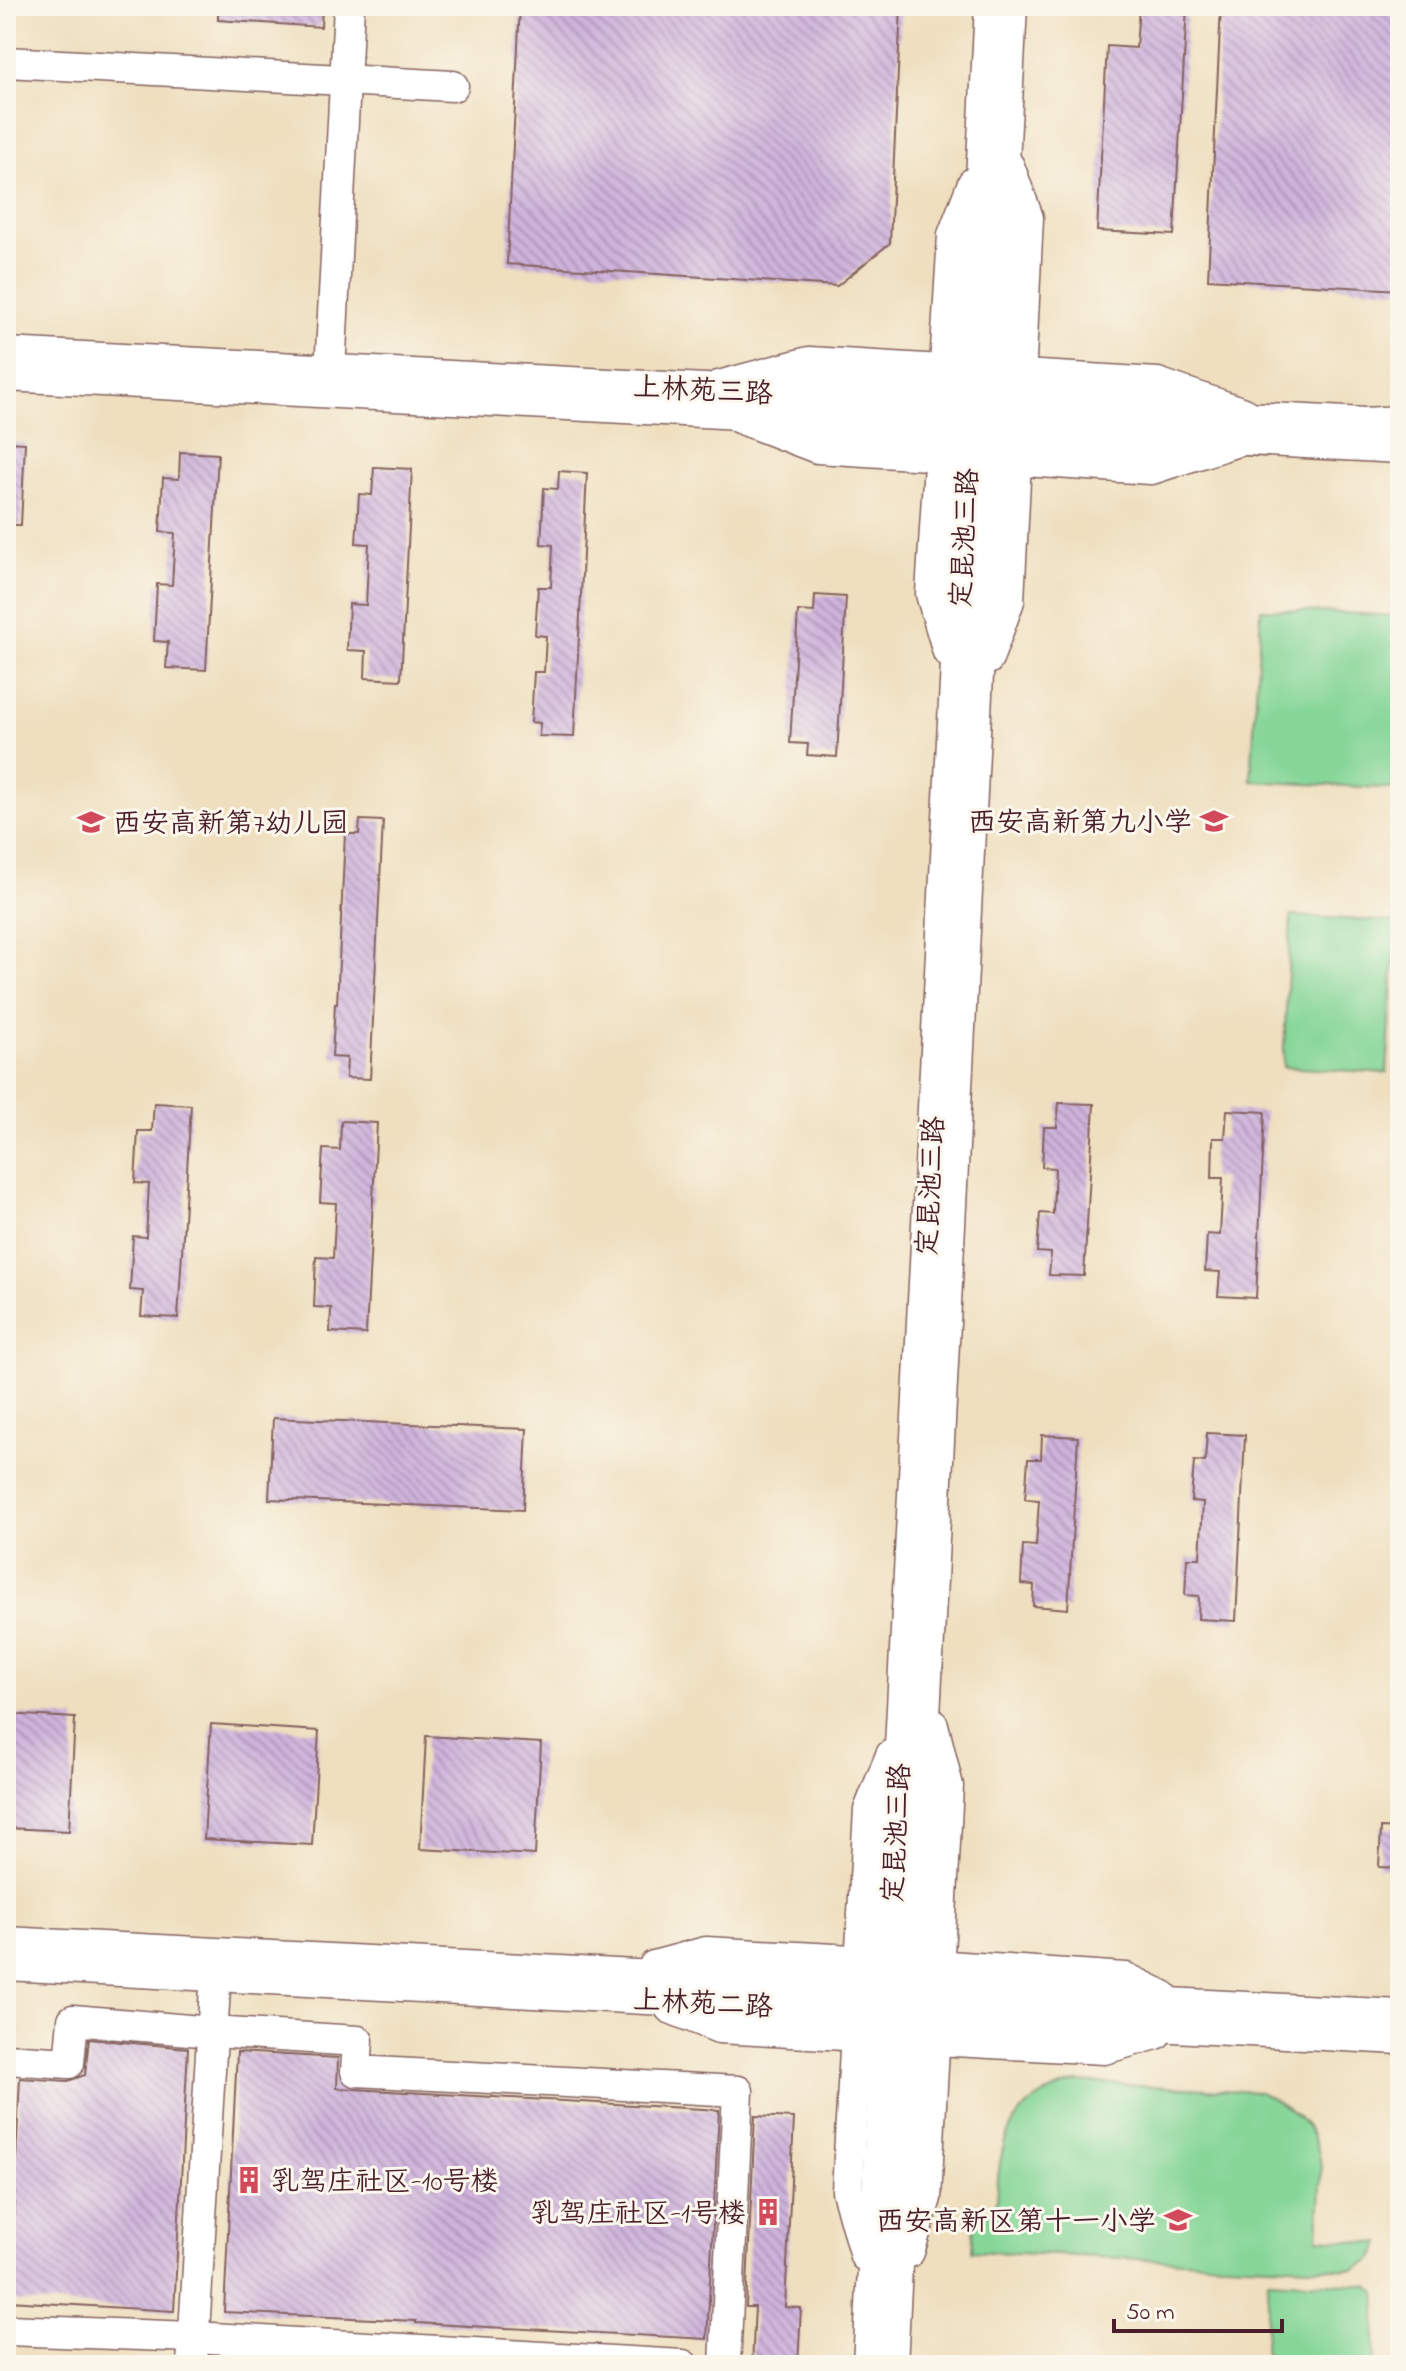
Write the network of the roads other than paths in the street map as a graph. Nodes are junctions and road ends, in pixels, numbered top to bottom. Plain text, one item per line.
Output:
1 (349, 6) edge
2 (990, 6) edge
3 (1012, 6) edge
4 (6, 62) edge
5 (345, 79) junction
6 (453, 86) dead end
7 (993, 156) junction
8 (6, 353) edge
9 (6, 376) edge
10 (330, 382) junction
11 (729, 402) junction
12 (980, 415) junction
13 (1400, 421) edge
14 (1237, 428) junction
15 (1400, 448) edge
16 (966, 682) junction
17 (6, 1942) edge
18 (216, 1964) junction
19 (6, 1965) edge
20 (898, 2000) junction
21 (1178, 2015) junction
22 (1400, 2015) edge
23 (212, 2032) junction
24 (1400, 2039) edge
25 (6, 2059) edge
26 (884, 2287) junction
27 (6, 2330) edge
28 (193, 2351) edge
29 (683, 2365) edge
30 (725, 2365) edge
31 (868, 2365) edge
32 (892, 2365) edge

1 - 5 street
2 - 7 street, 定昆池三路
3 - 7 street, 定昆池三路
4 - 5 street
5 - 6 street
5 - 10 street
7 - 12 street, 定昆池三路
7 - 12 street
8 - 10 street, 上林苑三路
9 - 10 street, 上林苑三路
10 - 11 street, 上林苑三路
11 - 12 main road
11 - 12 main road
12 - 14 main road
12 - 14 main road
12 - 16 street, 定昆池三路
12 - 16 street
13 - 14 street
14 - 15 street
16 - 20 street, 定昆池三路
16 - 20 street, 定昆池三路
17 - 18 street, 上林苑二路
18 - 19 street, 上林苑二路
18 - 20 street, 上林苑二路
18 - 20 street, 上林苑二路
18 - 23 street
20 - 21 street, 上林苑二路
20 - 21 street
20 - 26 street, 定昆池三路
20 - 26 street
21 - 22 street, 上林苑二路
21 - 24 street, 上林苑二路
23 - 25 street
23 - 28 street
23 - 30 street
26 - 31 street, 定昆池三路
26 - 32 street, 定昆池三路
27 - 28 street
28 - 29 street

